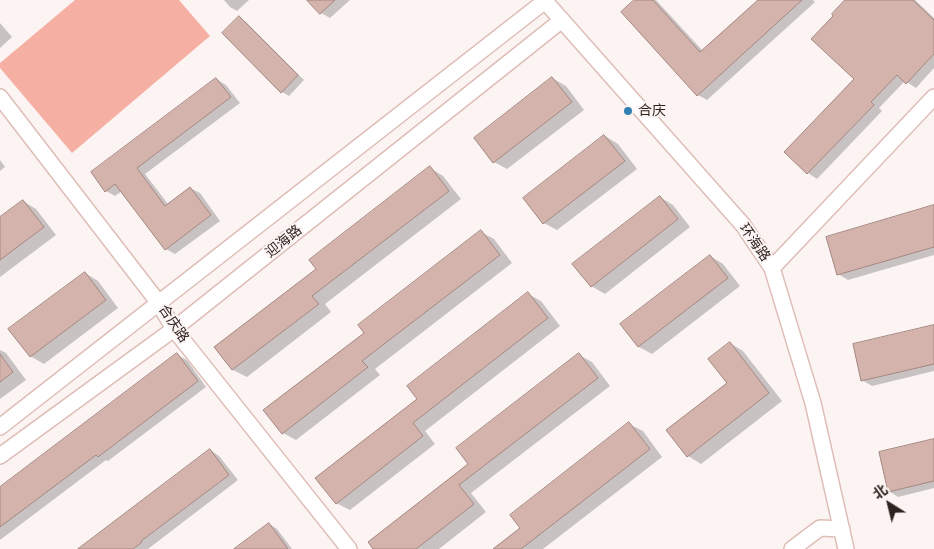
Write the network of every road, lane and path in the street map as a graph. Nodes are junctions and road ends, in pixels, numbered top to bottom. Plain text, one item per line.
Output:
1 (544, 0) edge
2 (562, 20) junction
3 (0, 97) edge
4 (934, 97) edge
5 (772, 268) junction
6 (158, 302) junction
7 (174, 329) junction
8 (0, 427) edge
9 (0, 456) edge
10 (842, 529) junction
11 (349, 549) edge
12 (792, 549) edge
13 (846, 549) edge

1 - 2 street, 环海路
1 - 6 street
2 - 5 street, 环海路
2 - 7 street, 迎海路
3 - 6 street, 合庆路
4 - 5 street
5 - 10 street, 环海路
6 - 7 street, 合庆路
6 - 8 street
7 - 9 street, 迎海路
7 - 11 street, 合庆路
10 - 12 street
10 - 13 street, 环海路

